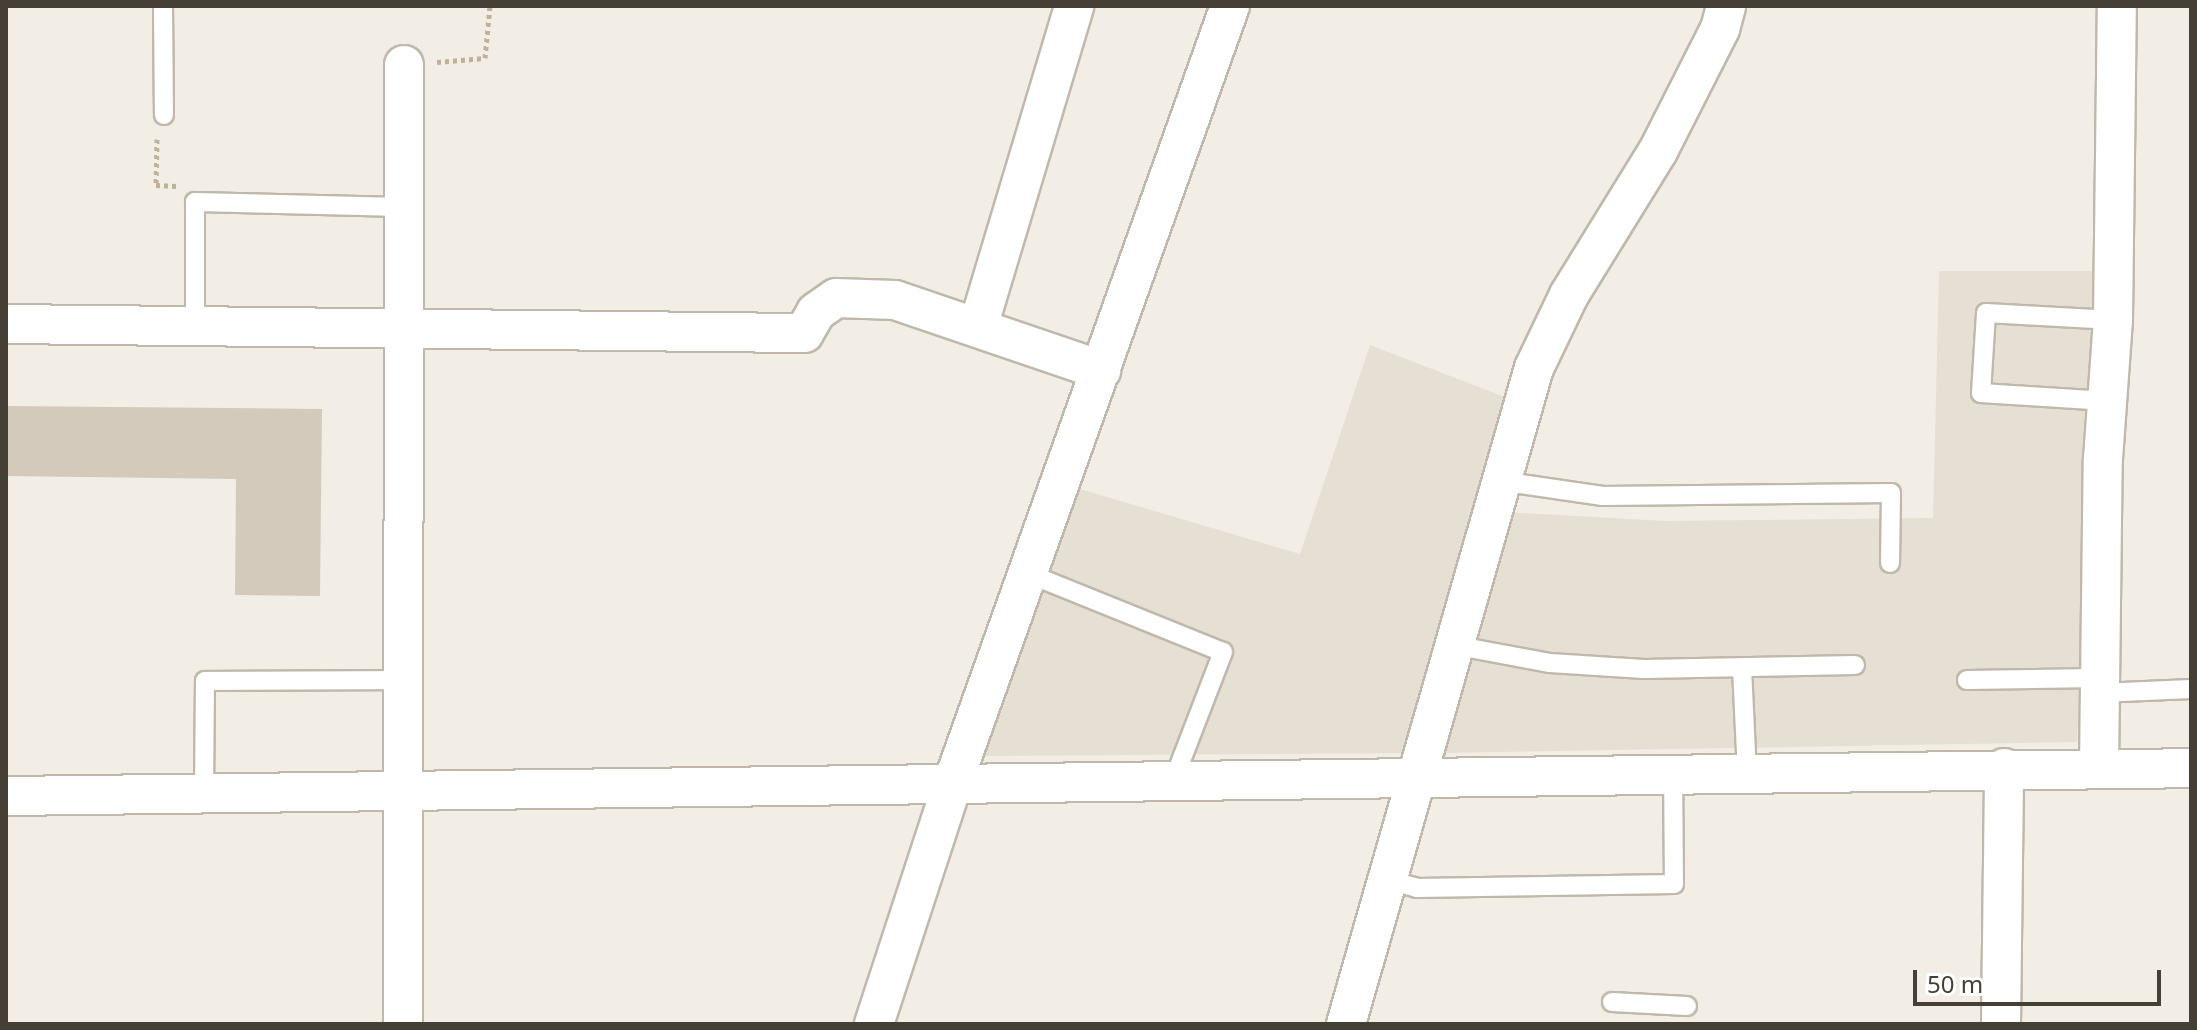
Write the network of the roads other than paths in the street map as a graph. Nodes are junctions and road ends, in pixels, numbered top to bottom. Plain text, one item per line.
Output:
1 (163, 6) edge
2 (1074, 6) edge
3 (1230, 6) edge
4 (1726, 6) edge
5 (2117, 6) edge
6 (404, 65) road end
7 (164, 115) road end
8 (403, 207) junction
9 (2113, 320) junction
10 (6, 324) edge
11 (195, 326) junction
12 (978, 327) junction
13 (403, 331) junction
14 (1101, 370) junction
15 (2107, 401) junction
16 (1500, 481) junction
17 (1890, 563) dead end
18 (1027, 573) junction
19 (1453, 645) junction
20 (1855, 665) dead end
21 (1742, 668) junction
22 (402, 680) junction
23 (1967, 680) dead end
24 (2099, 686) junction
25 (2191, 689) edge
26 (2099, 767) junction
27 (2004, 768) junction
28 (2191, 768) edge
29 (1747, 774) junction
30 (1673, 776) junction
31 (1417, 778) junction
32 (1172, 784) junction
33 (952, 785) junction
34 (404, 792) junction
35 (204, 793) junction
36 (6, 796) edge
37 (1388, 880) junction
38 (1612, 1002) dead end
39 (1647, 1004) junction
40 (1687, 1006) dead end
41 (403, 1024) edge
42 (874, 1024) edge
43 (1346, 1024) edge
44 (1646, 1024) edge
45 (2001, 1024) edge

1 - 7 lane
2 - 12 street
3 - 14 street
4 - 16 street
5 - 9 street
6 - 8 street
8 - 11 lane
8 - 13 street
9 - 15 street
9 - 15 lane
10 - 11 street
11 - 13 street
12 - 13 street
12 - 14 street
13 - 22 street
14 - 18 street
15 - 24 street
16 - 17 lane
16 - 19 street
18 - 32 lane
18 - 33 street
19 - 21 lane
19 - 31 street
20 - 21 lane
21 - 29 lane
22 - 34 street
22 - 35 lane
23 - 24 lane
24 - 25 lane
24 - 26 street
26 - 27 street
26 - 28 street
27 - 29 street
27 - 45 street
29 - 30 street
30 - 31 street
30 - 37 lane
31 - 32 street
31 - 37 street
32 - 33 street
33 - 34 street
33 - 42 street
34 - 35 street
34 - 41 street
35 - 36 street
37 - 43 street
38 - 39 lane
39 - 40 lane
39 - 44 lane

